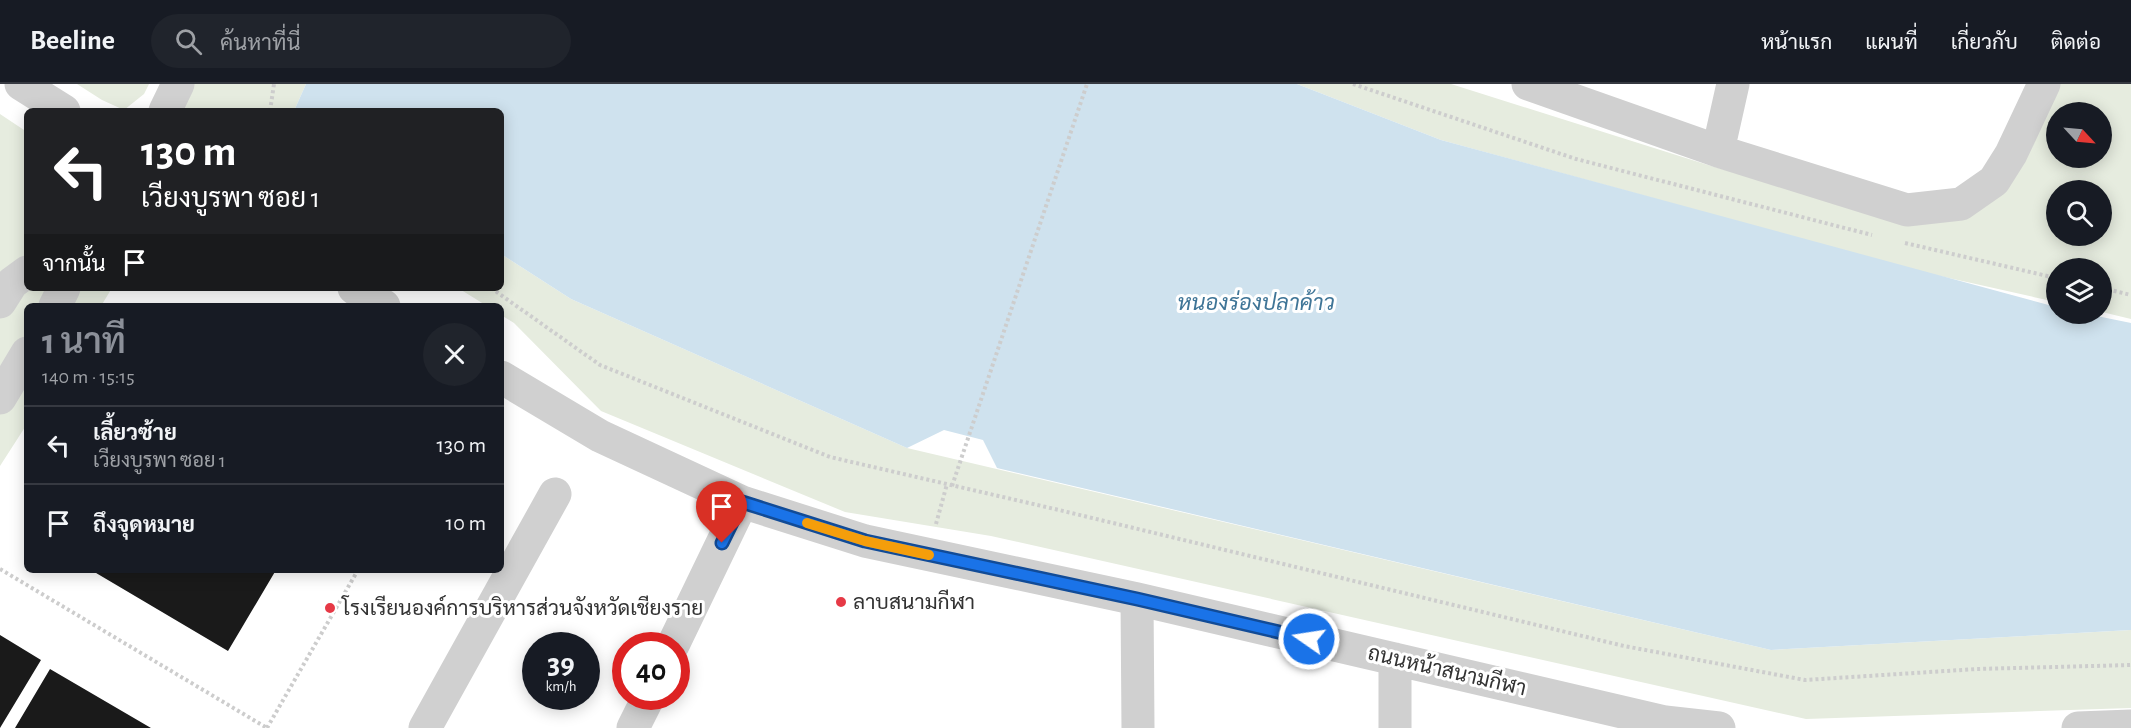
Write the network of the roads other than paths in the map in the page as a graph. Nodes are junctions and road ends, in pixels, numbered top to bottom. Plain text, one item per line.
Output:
1 (21, 84) edge
2 (178, 84) edge
3 (1528, 84) edge
4 (1733, 84) edge
5 (2044, 84) edge
6 (59, 108) edge
7 (166, 108) edge
8 (1718, 151) junction
9 (24, 274) edge
10 (359, 291) edge
11 (0, 302) edge
12 (379, 303) edge
13 (24, 358) edge
14 (504, 378) edge
15 (0, 398) edge
16 (555, 494) dead end
17 (742, 502) junction
18 (1137, 599) junction
19 (679, 632) edge
20 (1395, 659) junction
21 (642, 710) edge
22 (1665, 725) edge
23 (2131, 726) edge
24 (425, 728) edge
25 (633, 728) edge
26 (1138, 728) edge
27 (1395, 728) edge
28 (1719, 728) edge
29 (2078, 728) edge

1 - 6 street
2 - 7 street
3 - 8 street
4 - 8 street
5 - 8 street
9 - 11 street
10 - 12 street
13 - 15 street
14 - 17 street, ถนนหน้าสนามกีฬา
16 - 24 street
17 - 18 street, ถนนหน้าสนามกีฬา
17 - 19 street
18 - 20 street, ถนนหน้าสนามกีฬา
18 - 26 street
20 - 22 street, ถนนหน้าสนามกีฬา
20 - 27 street
21 - 25 street
22 - 28 street, ถนนหน้าสนามกีฬา
23 - 29 street

